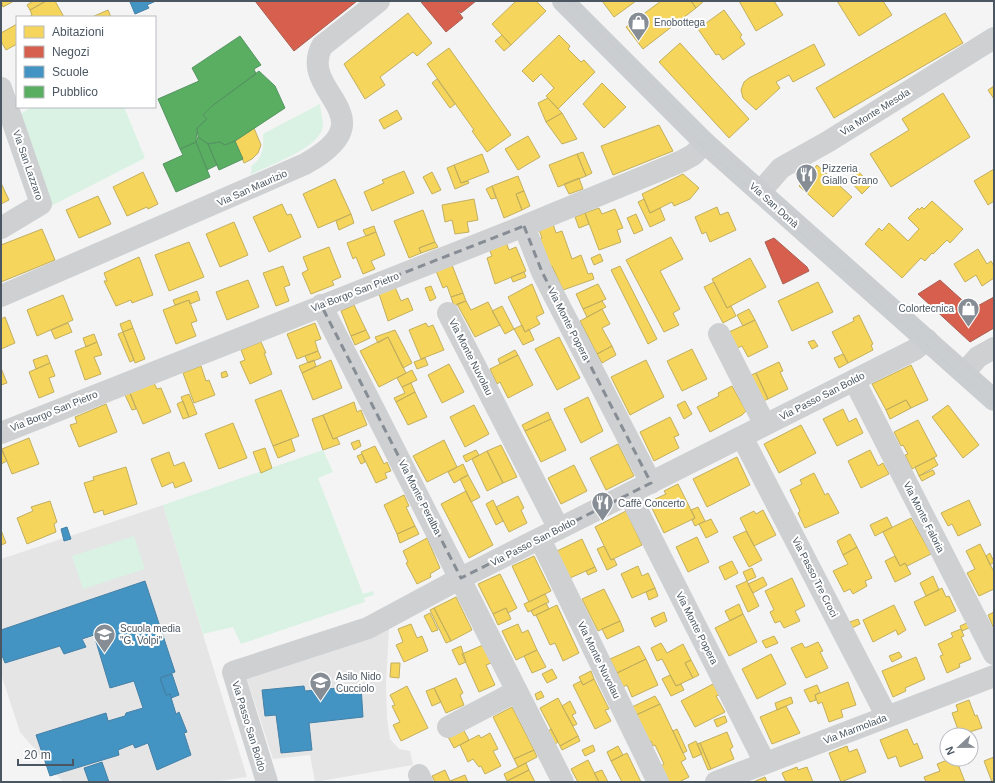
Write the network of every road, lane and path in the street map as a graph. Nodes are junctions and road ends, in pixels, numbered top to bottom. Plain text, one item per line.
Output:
1 (379, 1) edge
2 (565, 1) edge
3 (994, 38) edge
4 (3, 100) edge
5 (705, 143) junction
6 (760, 192) junction
7 (524, 226) junction
8 (1, 228) edge
9 (1, 296) edge
10 (321, 305) junction
11 (448, 313) dead end
12 (719, 334) dead end
13 (927, 340) junction
14 (994, 348) edge
15 (964, 373) junction
16 (854, 380) junction
17 (994, 400) edge
18 (765, 425) junction
19 (1, 433) edge
20 (742, 437) junction
21 (652, 482) junction
22 (629, 494) junction
23 (549, 534) junction
24 (461, 578) junction
25 (994, 654) edge
26 (994, 676) edge
27 (517, 691) junction
28 (887, 717) junction
29 (448, 727) dead end
30 (765, 763) junction
31 (266, 782) edge
32 (563, 782) edge
33 (658, 782) edge
34 (716, 782) edge

1 - 9 street, Via San Maurizio
2 - 5 main road, Via San Donà
3 - 6 street, Via Monte Mesola
4 - 8 street, Via San Lazzaro
5 - 6 main road, Via San Donà
5 - 7 street, Via Borgo San Pietro
6 - 13 main road, Via San Donà
7 - 10 street, Via Borgo San Pietro
7 - 21 street, Via Monte Popera
10 - 19 street, Via Borgo San Pietro
10 - 24 street, Via Monte Peralba
11 - 23 street, Via Monte Nuvolau
12 - 18 street
13 - 15 main road, Via San Donà
13 - 16 street, Via Passo San Boldo
14 - 15 street
15 - 17 main road, Via San Donà
16 - 18 street, Via Passo San Boldo
16 - 25 street, Via Monte Faloria
18 - 20 street, Via Passo San Boldo
20 - 21 street, Via Passo San Boldo
20 - 28 street, Via Passo Tre Croci
21 - 22 street, Via Passo San Boldo
22 - 23 street, Via Passo San Boldo
22 - 30 street, Via Monte Popera
23 - 24 street, Via Passo San Boldo
23 - 33 street, Via Monte Nuvolau
24 - 27 street, Via Monte Peralba
24 - 31 street, Via Passo San Boldo
26 - 28 street, Via Marmolada
27 - 29 street
27 - 32 street, Via Monte Peralba
28 - 30 street, Via Marmolada
30 - 34 street, Via Marmolada

